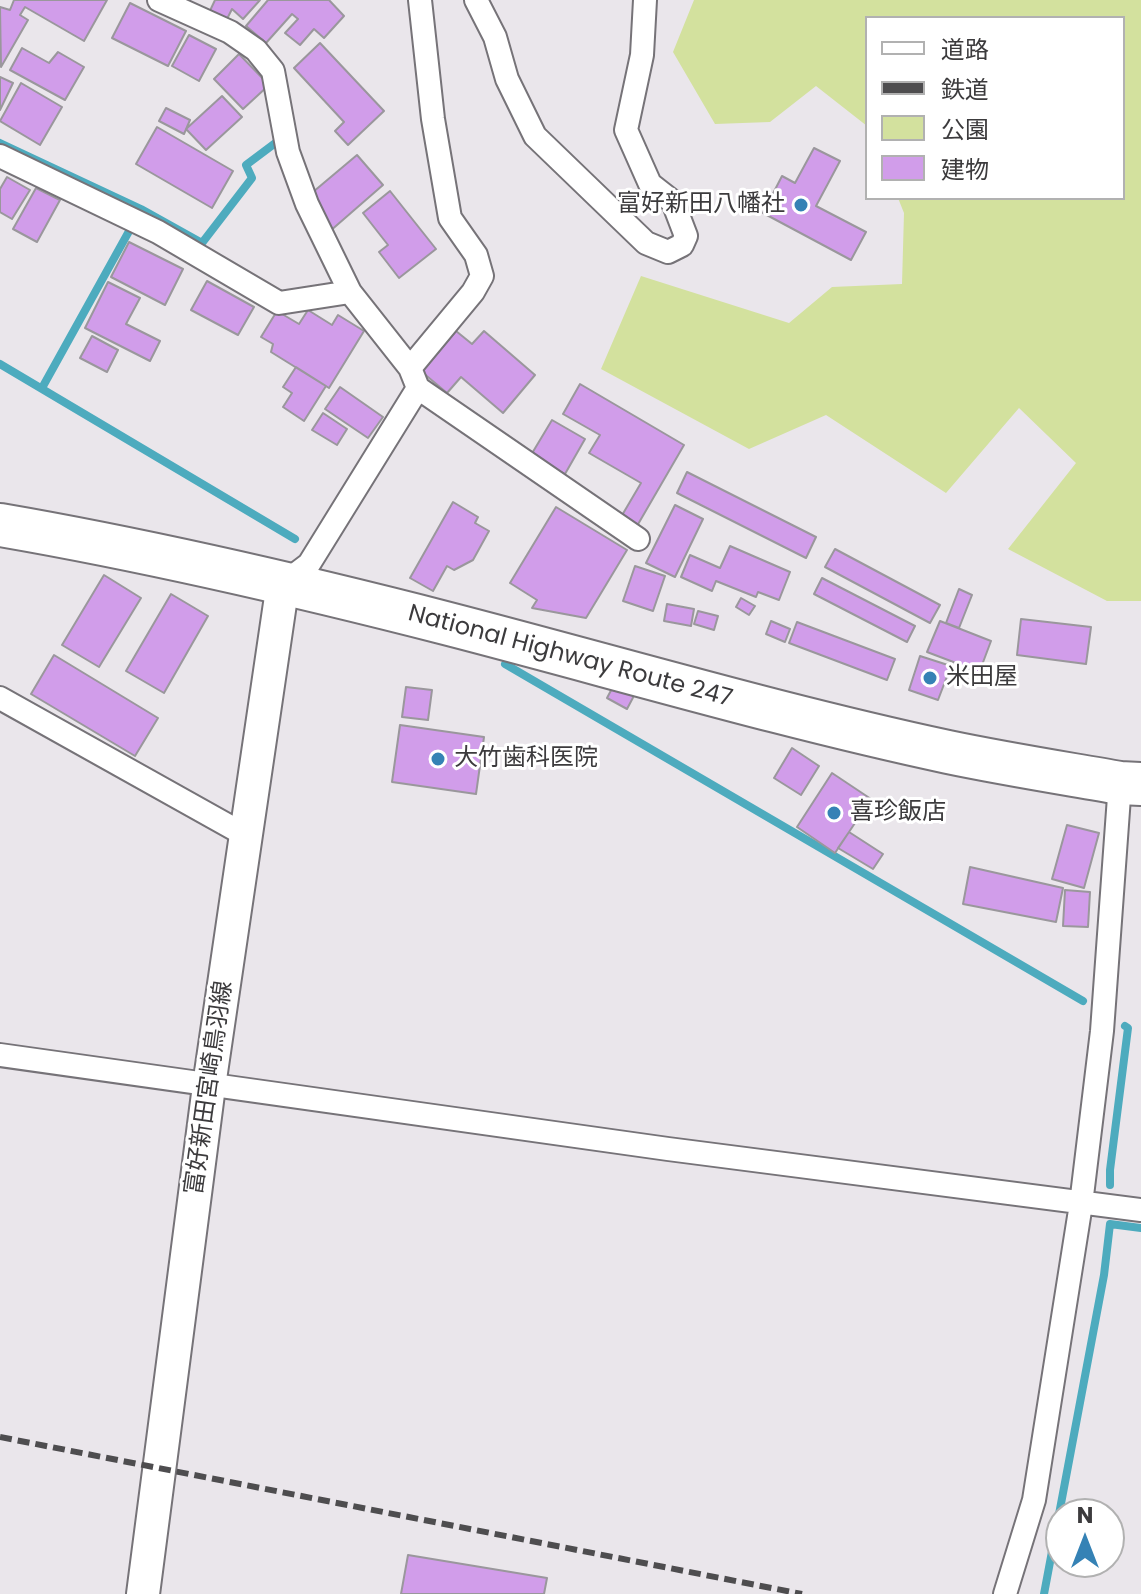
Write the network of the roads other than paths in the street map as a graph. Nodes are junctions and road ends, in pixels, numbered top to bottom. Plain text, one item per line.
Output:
1 (159, 0) edge
2 (420, 0) edge
3 (476, 0) edge
4 (645, 0) edge
5 (0, 156) edge
6 (350, 292) junction
7 (414, 378) junction
8 (0, 525) edge
9 (638, 539) dead end
10 (283, 583) junction
11 (0, 698) edge
12 (1131, 783) edge
13 (245, 835) junction
14 (0, 1055) edge
15 (209, 1086) junction
16 (1081, 1204) junction
17 (1141, 1210) edge
18 (143, 1594) edge
19 (1005, 1594) edge

1 - 6 street
2 - 7 street
3 - 4 street
5 - 6 street
6 - 7 street
7 - 9 street
7 - 10 street
8 - 10 highway, National Highway Route 247
10 - 12 highway, National Highway Route 247
10 - 13 main road, 富好新田宮崎鳥羽線
11 - 13 street
12 - 16 street
13 - 15 main road, 富好新田宮崎鳥羽線
14 - 15 street
15 - 16 street
15 - 18 main road, 富好新田宮崎鳥羽線
16 - 17 street
16 - 19 street

